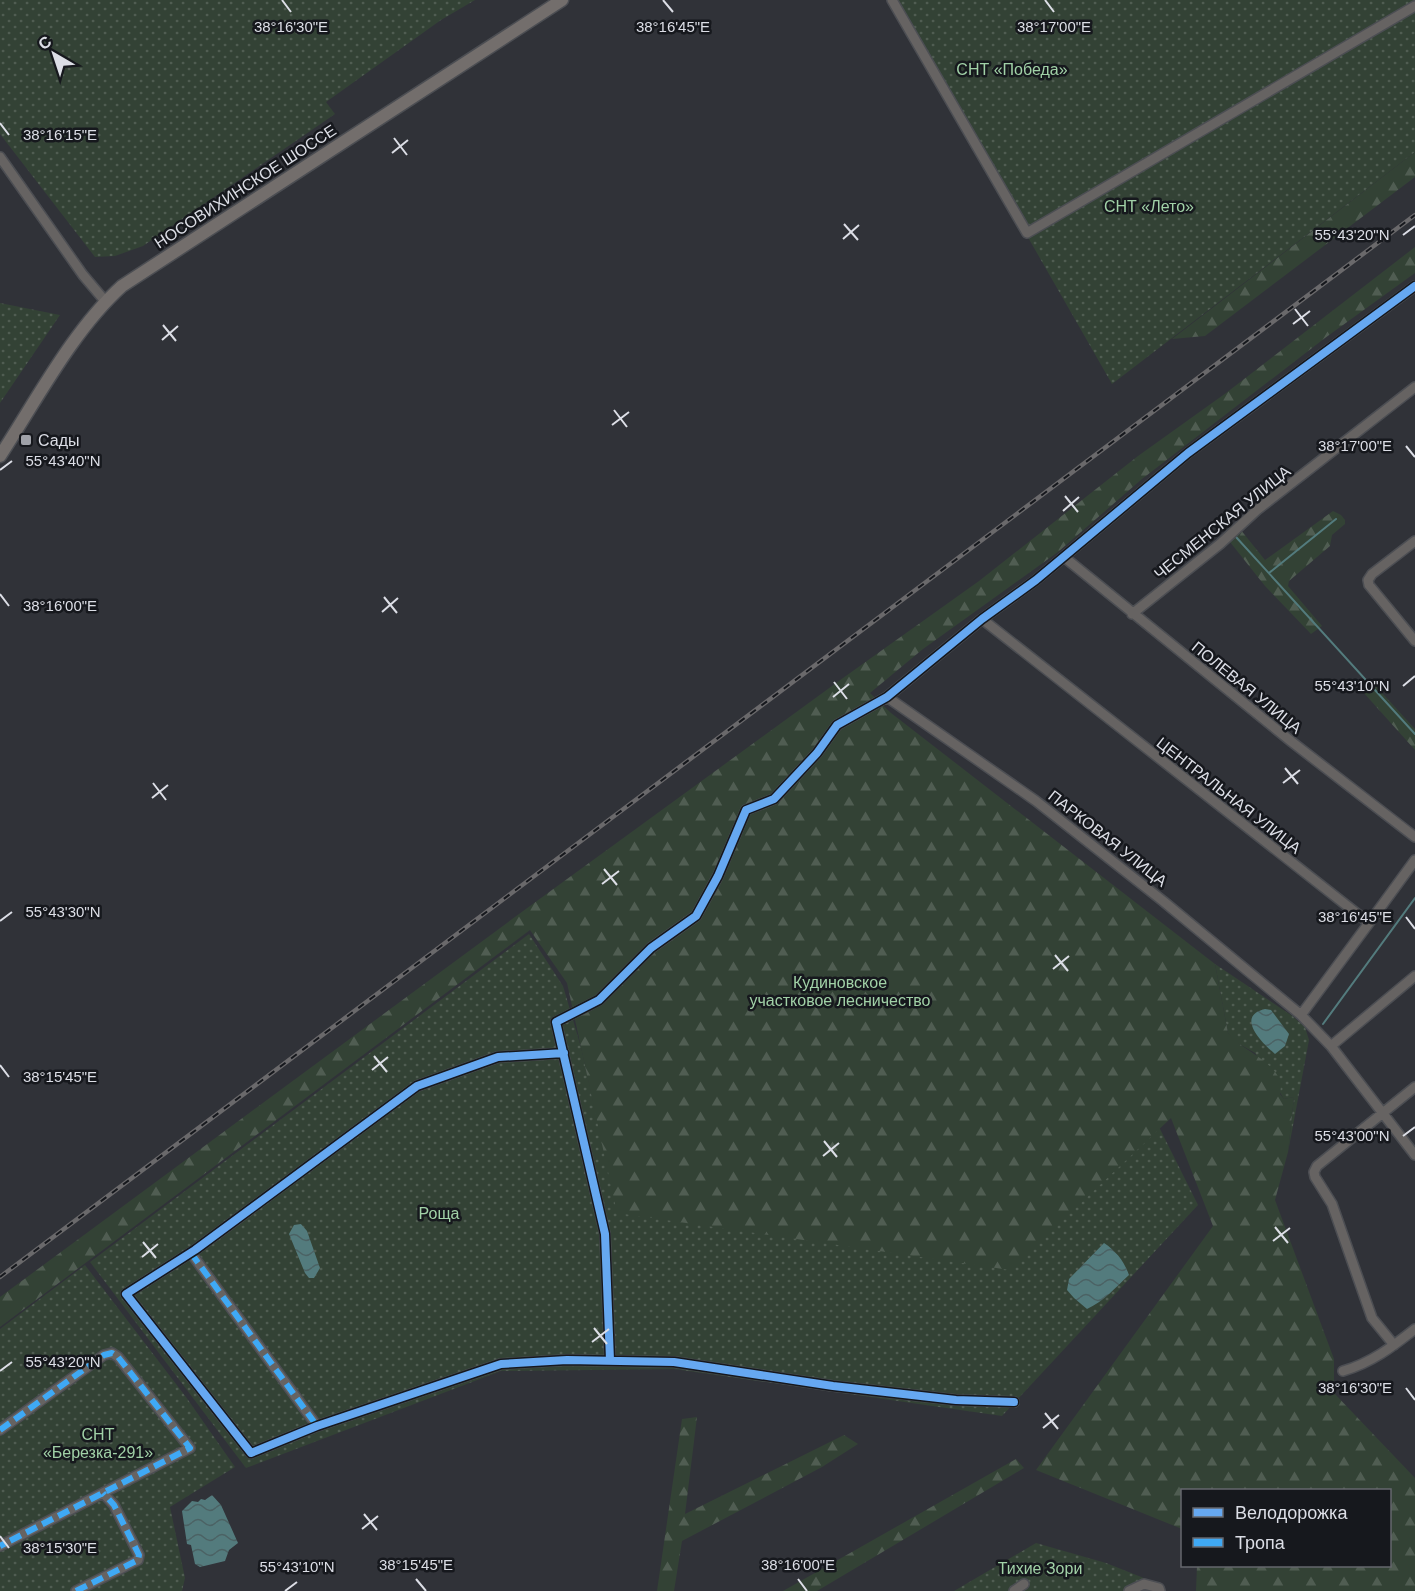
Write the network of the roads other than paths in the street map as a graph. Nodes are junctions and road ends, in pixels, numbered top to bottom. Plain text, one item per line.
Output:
1 (562, 0) edge
2 (892, 0) edge
3 (1415, 6) edge
4 (0, 157) edge
5 (1415, 285) edge
6 (105, 301) junction
7 (1415, 387) edge
8 (0, 456) edge
9 (1415, 541) edge
10 (1064, 556) junction
11 (1132, 614) junction
12 (982, 619) junction
13 (1415, 641) edge
14 (887, 697) junction
15 (1415, 837) edge
16 (1415, 860) edge
17 (1369, 923) junction
18 (1415, 976) edge
19 (1301, 1015) junction
20 (1331, 1046) junction
21 (564, 1053) junction
22 (1415, 1087) edge
23 (1382, 1113) junction
24 (1415, 1155) edge
25 (191, 1253) junction
26 (1415, 1329) edge
27 (1395, 1345) junction
28 (610, 1360) junction
29 (1343, 1371) dead end
30 (1014, 1402) dead end
31 (317, 1426) junction
32 (0, 1430) edge
33 (104, 1493) junction
34 (0, 1546) edge
35 (1024, 1584) dead end
36 (76, 1591) edge
37 (1014, 1591) edge
38 (1129, 1591) edge
39 (1160, 1591) edge

1 - 6 main road, НОСОВИХИНСКОЕ ШОССЕ
2 - 3 street
4 - 6 street
5 - 10 street
6 - 8 main road, НОСОВИХИНСКОЕ ШОССЕ
7 - 11 street, ЧЕСМЕНСКАЯ УЛИЦА
9 - 13 street
10 - 11 street, ПОЛЕВАЯ УЛИЦА
10 - 12 street
11 - 15 street, ПОЛЕВАЯ УЛИЦА
12 - 14 street
12 - 17 street, ЦЕНТРАЛЬНАЯ УЛИЦА
14 - 19 street, ПАРКОВАЯ УЛИЦА
14 - 21 street
16 - 17 street
17 - 19 street
18 - 20 street
19 - 20 street, ПАРКОВАЯ УЛИЦА
20 - 23 street, ПАРКОВАЯ УЛИЦА
21 - 25 street
21 - 28 street
22 - 23 street
23 - 24 street, ПАРКОВАЯ УЛИЦА
23 - 27 street
25 - 31 street
25 - 31 street
26 - 27 street
27 - 29 street
28 - 30 street
28 - 31 street
32 - 33 street
33 - 34 street
33 - 36 street
35 - 37 street
38 - 39 street

